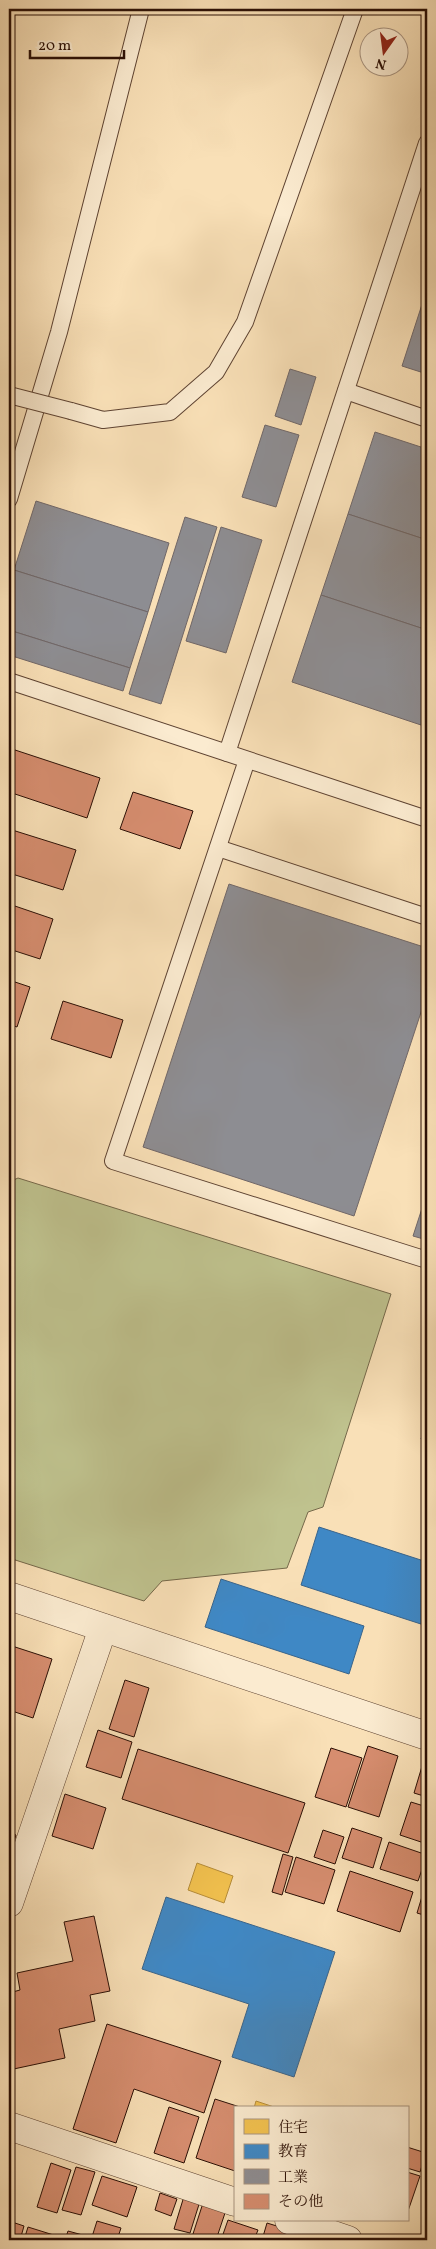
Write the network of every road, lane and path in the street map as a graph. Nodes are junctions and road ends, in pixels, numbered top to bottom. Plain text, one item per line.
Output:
1 (141, 9) edge
2 (355, 9) edge
3 (427, 143) edge
4 (346, 391) junction
5 (9, 395) edge
6 (427, 419) edge
7 (9, 499) edge
8 (9, 681) edge
9 (227, 753) junction
10 (247, 760) junction
11 (427, 819) edge
12 (218, 848) junction
13 (427, 916) edge
14 (427, 1260) edge
15 (9, 1596) edge
16 (103, 1628) junction
17 (427, 1736) edge
18 (9, 1903) edge
19 (9, 2126) edge
20 (234, 2202) edge
21 (295, 2222) edge
22 (348, 2240) edge

1 - 7 lane
2 - 5 lane, bridge
3 - 4 lane
4 - 6 lane
4 - 9 lane
8 - 9 lane
9 - 10 lane
10 - 11 lane
10 - 12 lane
12 - 13 lane
12 - 14 lane
15 - 16 street
16 - 17 street
16 - 18 street
19 - 20 street
21 - 22 street

